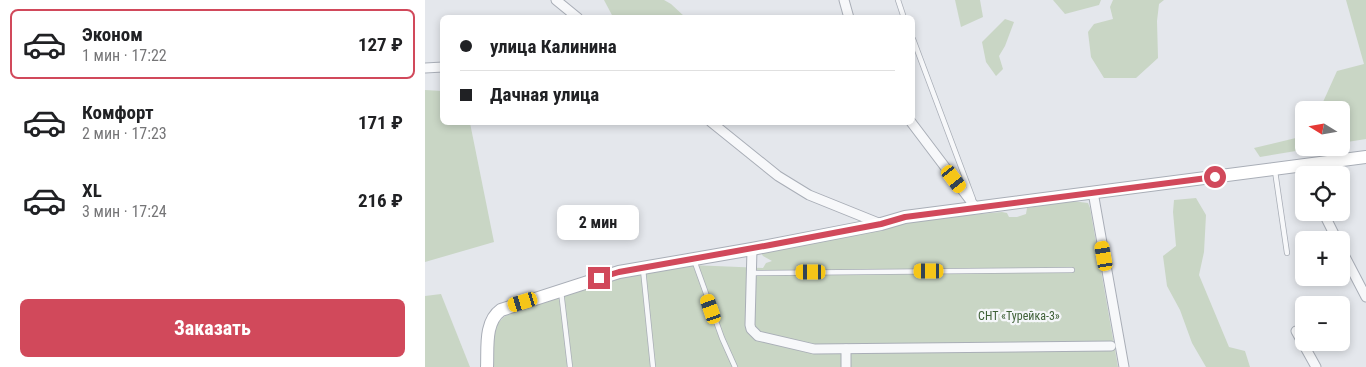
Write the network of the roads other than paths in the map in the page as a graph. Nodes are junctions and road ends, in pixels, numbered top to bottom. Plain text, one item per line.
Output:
1 (556, 0) edge
2 (844, 0) edge
3 (898, 0) edge
4 (575, 15) edge
5 (848, 15) edge
6 (903, 15) edge
7 (915, 53) edge
8 (440, 67) edge
9 (425, 68) edge
10 (715, 125) edge
11 (913, 125) edge
12 (1366, 157) edge
13 (1332, 166) edge
14 (1275, 169) junction
15 (1295, 169) edge
16 (1093, 192) junction
17 (976, 208) junction
18 (881, 224) junction
19 (752, 249) junction
20 (1287, 253) dead end
21 (691, 260) junction
22 (1350, 267) edge
23 (643, 268) junction
24 (1072, 270) dead end
25 (751, 273) junction
26 (561, 290) junction
27 (1366, 298) edge
28 (1111, 346) dead end
29 (846, 349) junction
30 (1307, 351) edge
31 (487, 367) edge
32 (570, 367) edge
33 (653, 367) edge
34 (735, 367) edge
35 (846, 367) edge
36 (1124, 367) edge
37 (1316, 367) edge

1 - 4 street
2 - 5 street
3 - 6 lane
7 - 17 lane
8 - 9 street
10 - 18 street
11 - 17 street
12 - 13 street
14 - 15 street
14 - 16 street
14 - 20 lane
16 - 17 street
16 - 36 street
17 - 18 street
18 - 19 street
19 - 21 street
19 - 25 street
21 - 23 street
21 - 34 lane
22 - 27 street
23 - 26 street
23 - 33 lane
24 - 25 lane
25 - 29 street
26 - 31 street
26 - 32 lane
28 - 29 street
29 - 35 street
30 - 37 street

